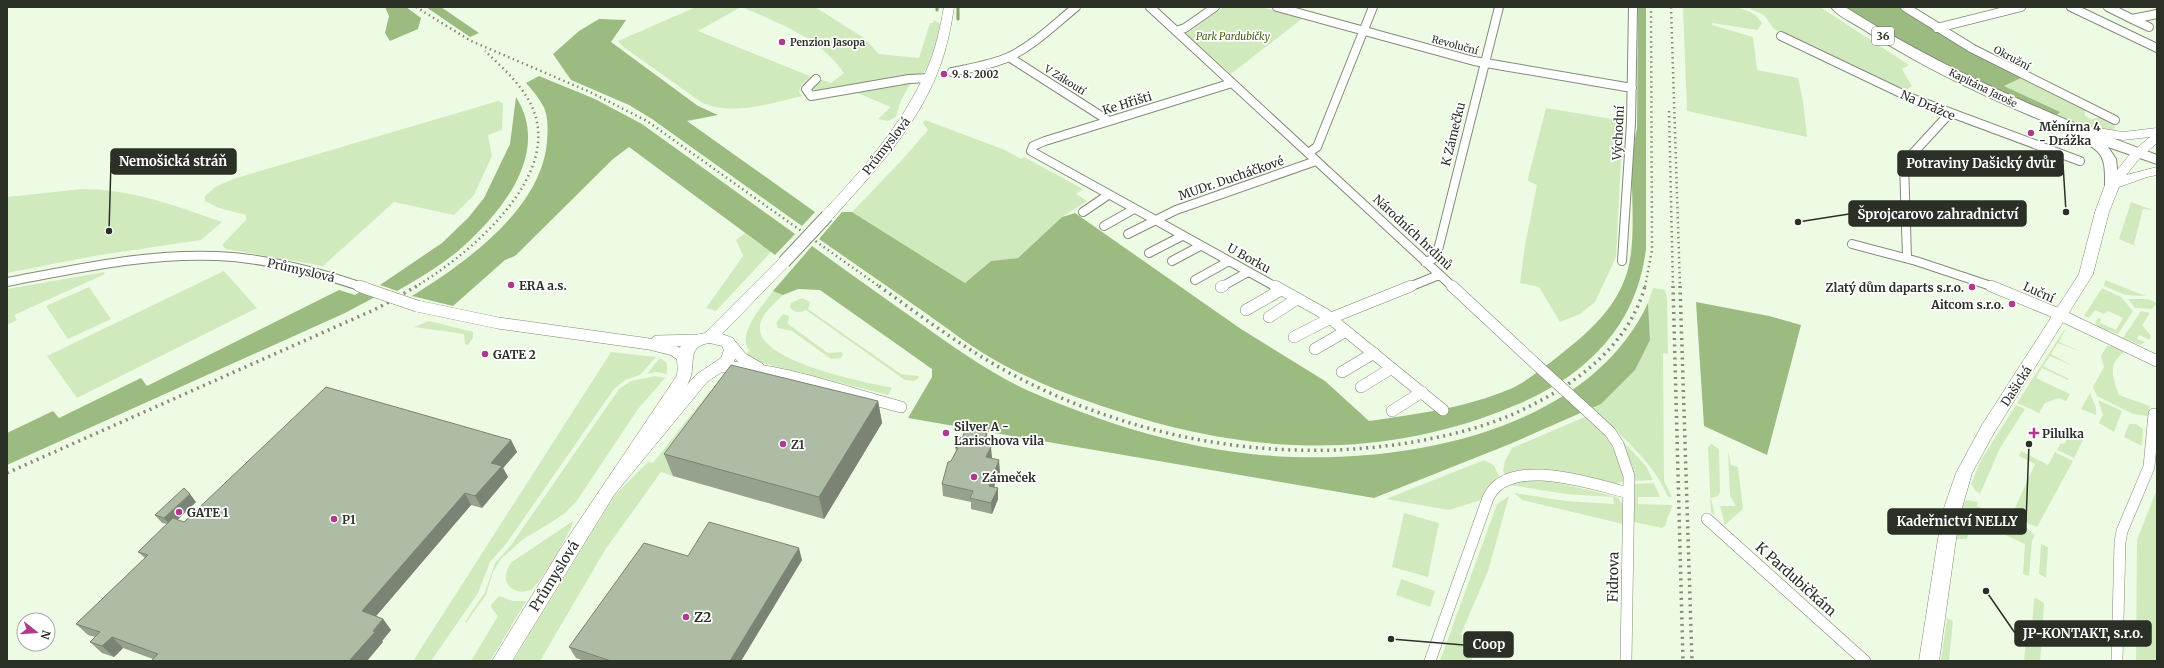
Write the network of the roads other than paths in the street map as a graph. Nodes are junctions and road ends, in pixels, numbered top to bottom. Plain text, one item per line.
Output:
1 (949, 7) edge
2 (1076, 7) edge
3 (1150, 7) edge
4 (1214, 7) edge
5 (1277, 7) edge
6 (1373, 7) edge
7 (1499, 7) edge
8 (1633, 7) edge
9 (1837, 7) edge
10 (1904, 7) edge
11 (2021, 7) edge
12 (2071, 7) edge
13 (2108, 7) edge
14 (2116, 11) junction
15 (2157, 14) edge
16 (2095, 19) junction
17 (2132, 19) junction
18 (2149, 27) dead end
19 (1937, 28) junction
20 (1176, 31) junction
21 (1364, 31) junction
22 (1781, 36) dead end
23 (2157, 48) edge
24 (1008, 57) junction
25 (1485, 63) junction
26 (952, 72) dead end
27 (930, 78) junction
28 (816, 79) dead end
29 (1232, 83) junction
30 (1632, 88) junction
31 (1949, 114) junction
32 (2115, 120) dead end
33 (1109, 121) junction
34 (2071, 128) junction
35 (2157, 132) edge
36 (2157, 136) edge
37 (1030, 149) joint
38 (1308, 153) junction
39 (2138, 153) junction
40 (2157, 160) edge
41 (1316, 161) junction
42 (2080, 162) dead end
43 (2157, 171) edge
44 (2112, 185) junction
45 (1108, 195) junction
46 (1134, 209) junction
47 (1083, 212) dead end
48 (1155, 221) junction
49 (1104, 226) dead end
50 (1128, 234) dead end
51 (1182, 236) junction
52 (1852, 244) dead end
53 (1200, 246) junction
54 (1149, 253) dead end
55 (1907, 257) junction
56 (1172, 261) dead end
57 (1228, 261) junction
58 (1622, 261) dead end
59 (784, 262) junction
60 (1425, 262) junction
61 (1248, 272) junction
62 (1439, 275) junction
63 (1195, 280) dead end
64 (7, 282) edge
65 (1221, 287) dead end
66 (1281, 290) junction
67 (1297, 299) junction
68 (1246, 310) dead end
69 (1269, 316) dead end
70 (2062, 316) junction
71 (1330, 318) junction
72 (1346, 331) junction
73 (589, 335) junction
74 (1294, 337) dead end
75 (706, 338) junction
76 (731, 345) junction
77 (1316, 349) dead end
78 (1374, 353) junction
79 (685, 359) junction
80 (2157, 360) edge
81 (717, 368) junction
82 (1392, 368) junction
83 (1342, 372) dead end
84 (786, 376) junction
85 (1361, 387) dead end
86 (1422, 392) junction
87 (901, 407) dead end
88 (1443, 410) dead end
89 (1392, 411) dead end
90 (2154, 414) dead end
91 (608, 491) junction
92 (1629, 493) junction
93 (1706, 519) dead end
94 (502, 661) edge
95 (1430, 661) edge
96 (1626, 661) edge
97 (1865, 661) edge
98 (1929, 661) edge
99 (2117, 661) edge

1 - 27 main road, Průmyslová
2 - 24 street
3 - 20 street, Národních hrdinů
4 - 20 street
5 - 21 street, Revoluční
6 - 21 street
7 - 25 street, K Zámečku
8 - 30 street, Východní
9 - 34 main road, Kapitána Jaroše / 36
10 - 19 street, Okružní
11 - 19 street
12 - 16 street
13 - 14 street
14 - 16 street
14 - 17 street
15 - 17 street
16 - 23 street
17 - 18 street
19 - 32 street, Okružní
20 - 29 street, Národních hrdinů
21 - 25 street, Revoluční
21 - 38 street
22 - 31 street, Na Drážce
24 - 26 street
24 - 33 street, V Zákoutí
25 - 30 street, Revoluční
25 - 60 street, K Zámečku
27 - 28 street
27 - 59 main road, Průmyslová, bridge
29 - 33 street, Ke Hřišti
29 - 38 street, Národních hrdinů
30 - 58 street, Východní
31 - 42 street, Na Drážce
31 - 55 street
33 - 37 street, Ke Hřišti
34 - 35 main road
34 - 39 main road, Kapitána Jaroše / 36
34 - 44 main road
36 - 39 main road, Dašická
37 - 45 street, U Borku
38 - 41 street, Národních hrdinů
39 - 40 main road, 36
39 - 44 main road, Dašická
41 - 48 street, MUDr. Ducháčkové
41 - 60 street, Národních hrdinů
43 - 44 main road
44 - 70 main road, Dašická
45 - 46 street, U Borku
45 - 47 street
46 - 48 street, U Borku
46 - 49 street
48 - 50 street, MUDr. Ducháčkové
48 - 51 street, U Borku
51 - 53 street, U Borku
51 - 54 street
52 - 55 street, Luční
53 - 56 street
53 - 57 street, U Borku
55 - 70 street, Luční
57 - 61 street, U Borku
57 - 63 street
59 - 75 main road, Průmyslová
59 - 76 main road, Průmyslová
60 - 62 street, Národních hrdinů
61 - 65 street
61 - 66 street, U Borku
62 - 71 street
62 - 92 street, Národních hrdinů, bridge
64 - 73 street, Průmyslová, bridge
66 - 67 street, U Borku
66 - 68 street
67 - 69 street
67 - 71 street, U Borku
70 - 80 street, Luční
70 - 98 main road, Dašická
71 - 72 street, U Borku
71 - 74 street
72 - 77 street
72 - 78 street, U Borku
73 - 75 street, Průmyslová
73 - 79 street, Průmyslová
75 - 76 main road, Průmyslová
75 - 79 main road, Průmyslová
76 - 81 main road, Průmyslová
76 - 84 street, Průmyslová
78 - 82 street, U Borku
78 - 83 street
79 - 81 main road, Průmyslová
79 - 91 main road, Průmyslová
81 - 84 street, Průmyslová
81 - 91 main road, Průmyslová
82 - 85 street
82 - 86 street, U Borku
84 - 87 street, Průmyslová
86 - 88 street, U Borku
86 - 89 street
90 - 99 street
91 - 94 main road, Průmyslová
92 - 95 street
92 - 96 street, Fidrova
93 - 97 street, K Pardubičkám

